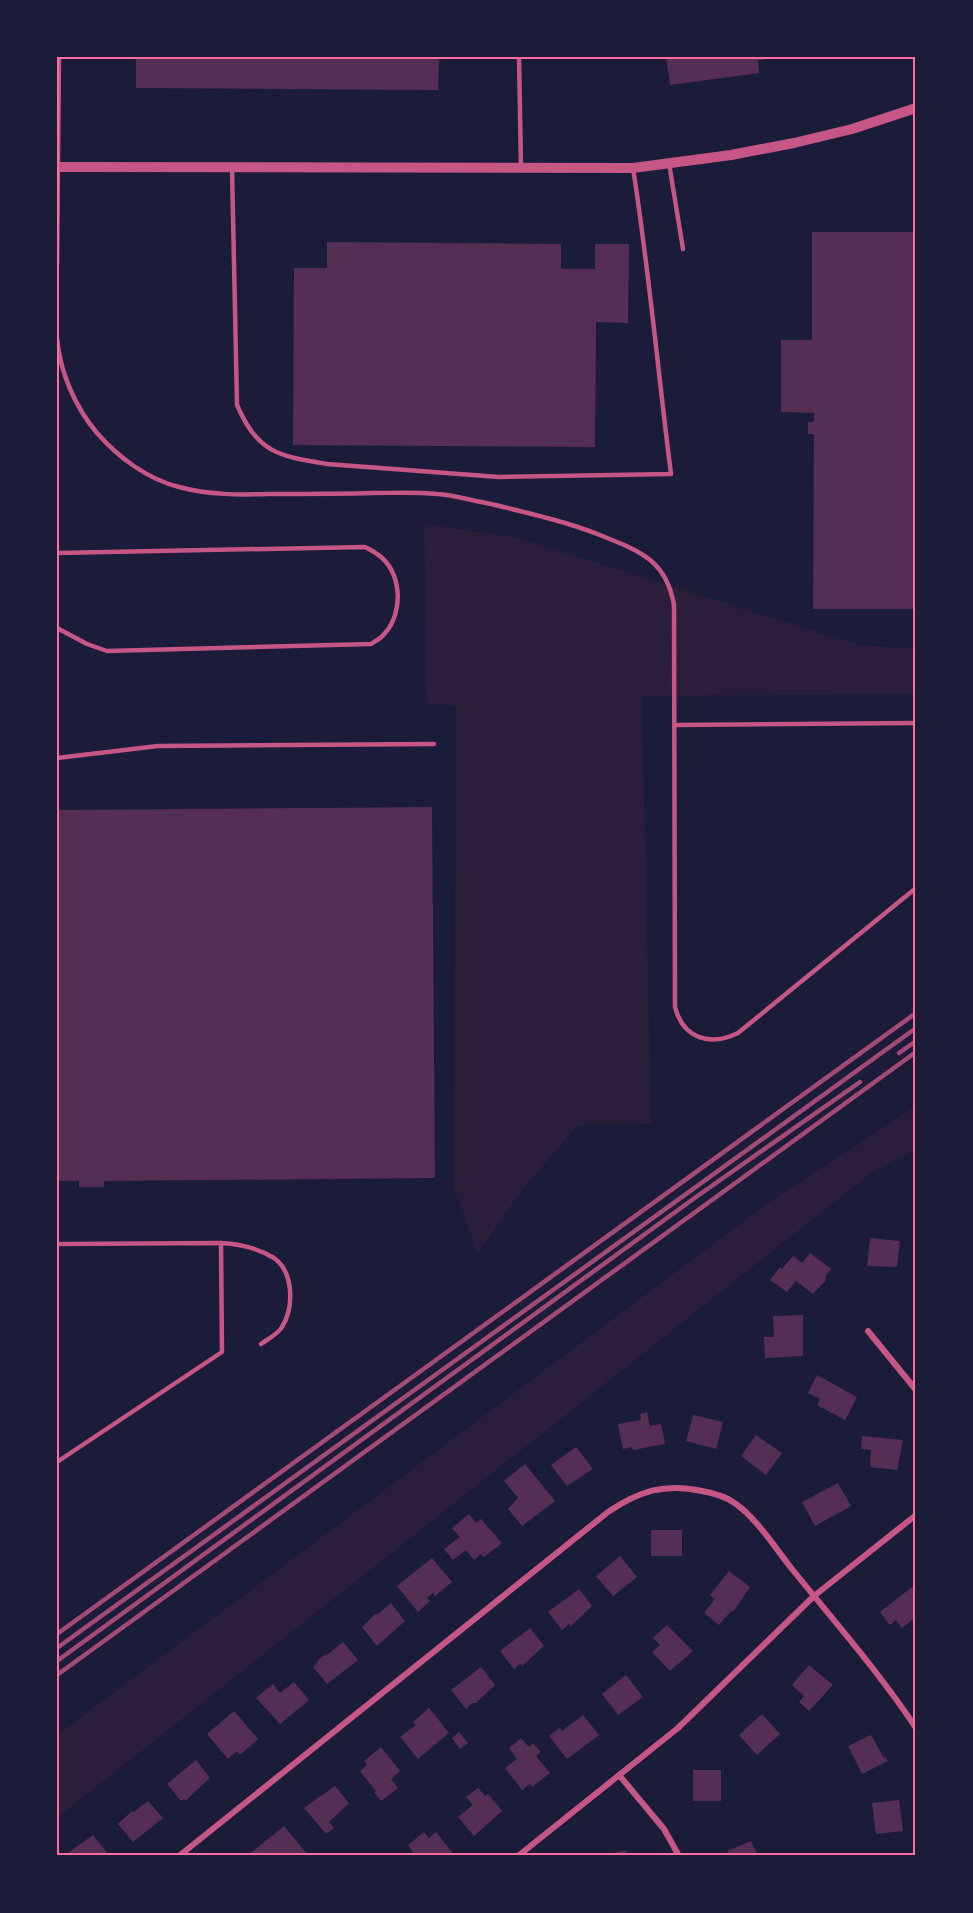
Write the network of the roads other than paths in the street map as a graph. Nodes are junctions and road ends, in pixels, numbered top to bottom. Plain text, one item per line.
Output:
1 (59, 57) edge
2 (519, 57) edge
3 (916, 108) edge
4 (669, 163) junction
5 (58, 167) edge
6 (232, 168) junction
7 (521, 168) junction
8 (633, 168) junction
9 (683, 249) dead end
10 (57, 264) edge
11 (57, 338) edge
12 (57, 553) edge
13 (57, 628) edge
14 (916, 723) edge
15 (674, 725) junction
16 (434, 744) dead end
17 (57, 758) edge
18 (916, 888) edge
19 (221, 1243) junction
20 (57, 1244) edge
21 (867, 1331) dead end
22 (261, 1344) dead end
23 (916, 1390) edge
24 (57, 1462) edge
25 (916, 1515) edge
26 (814, 1596) junction
27 (916, 1728) edge
28 (619, 1775) junction
29 (179, 1856) edge
30 (518, 1856) edge
31 (679, 1856) edge

1 - 5 lane
2 - 7 lane
3 - 4 street
4 - 8 street
4 - 9 lane
5 - 6 street
5 - 10 lane
6 - 7 street
6 - 8 lane
7 - 8 street
11 - 15 lane
12 - 13 lane
14 - 15 lane
15 - 18 lane
16 - 17 lane
19 - 20 lane
19 - 22 lane
19 - 24 lane
21 - 23 street
25 - 26 street
26 - 27 street
26 - 28 street
26 - 29 street
28 - 30 street
28 - 31 street

